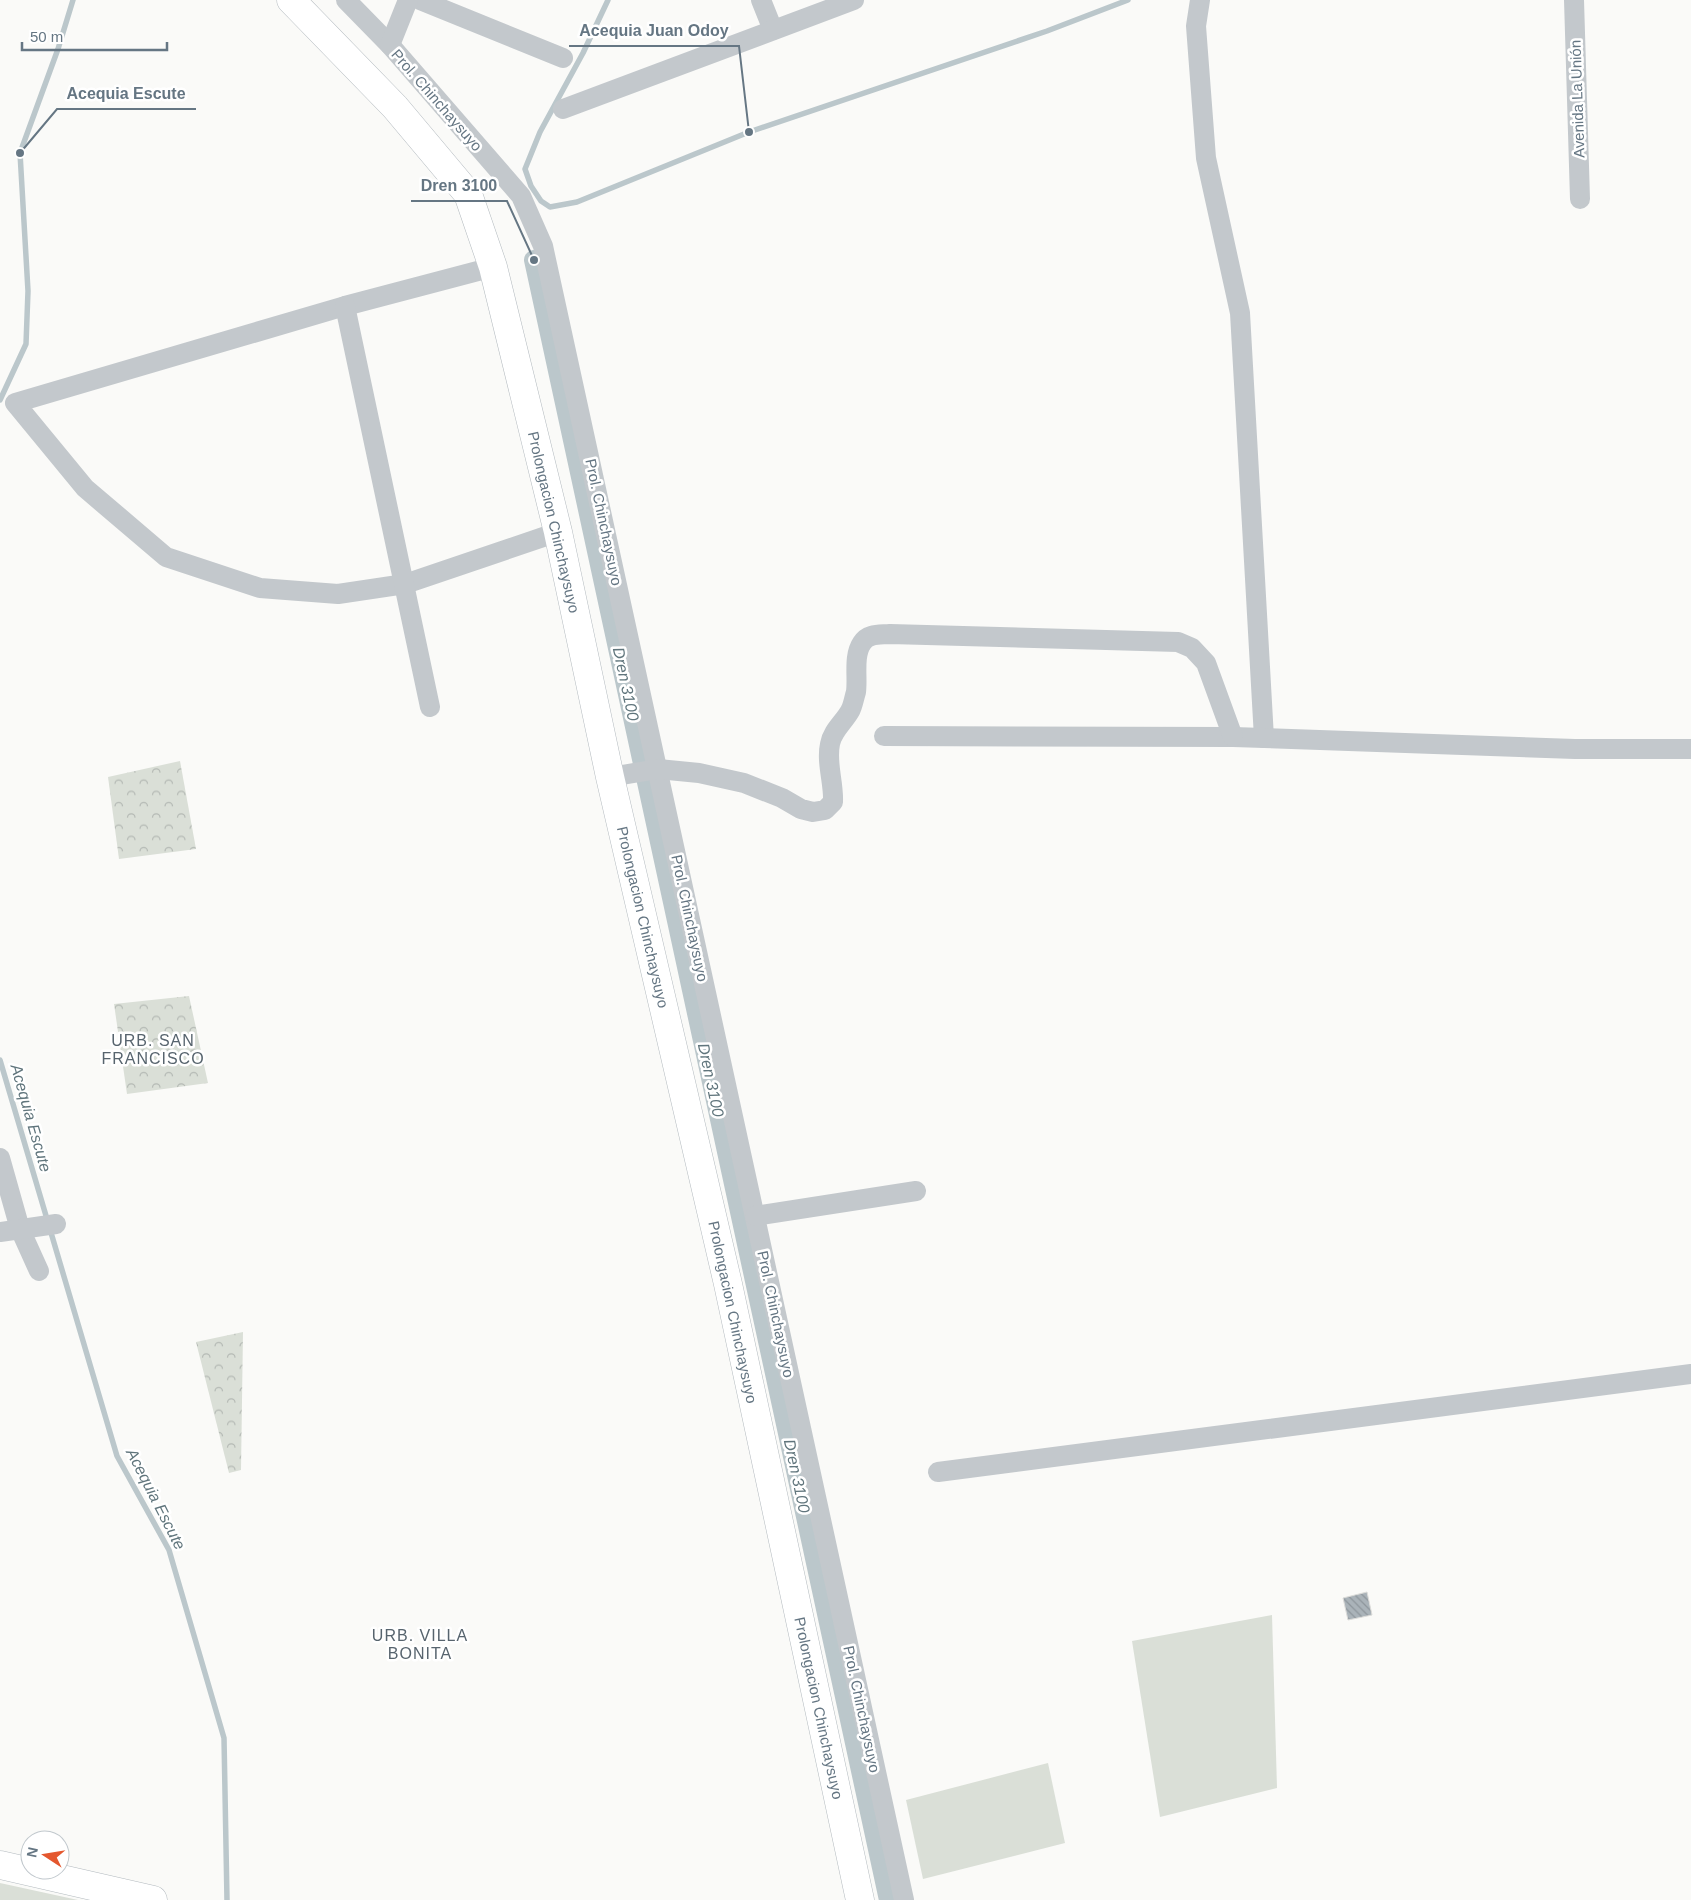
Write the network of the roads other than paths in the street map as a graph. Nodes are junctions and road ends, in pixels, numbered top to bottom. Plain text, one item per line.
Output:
1 (291, 0) edge
2 (346, 0) edge
3 (408, 0) edge
4 (420, 0) edge
5 (762, 0) edge
6 (854, 0) edge
7 (1200, 0) edge
8 (1574, 0) edge
9 (773, 30) junction
10 (390, 45) junction
11 (563, 58) dead end
12 (563, 109) dead end
13 (1580, 199) dead end
14 (493, 267) junction
15 (345, 306) junction
16 (558, 532) junction
17 (405, 584) junction
18 (430, 707) dead end
19 (884, 736) dead end
20 (1233, 737) junction
21 (1264, 738) junction
22 (1691, 749) edge
23 (654, 770) junction
24 (618, 776) junction
25 (0, 1158) edge
26 (916, 1191) dead end
27 (755, 1216) junction
28 (38, 1227) junction
29 (0, 1232) edge
30 (39, 1271) dead end
31 (1691, 1374) edge
32 (938, 1472) dead end
33 (0, 1864) edge
34 (153, 1900) edge
35 (860, 1900) edge
36 (904, 1900) edge

1 - 14 street, Prolongacion Chinchaysuyo
2 - 10 street, Prol. Chinchaysuyo
3 - 10 street
4 - 11 street
5 - 9 street
6 - 9 street
7 - 21 street
8 - 13 street, Avenida La Unión
9 - 12 street
10 - 23 street, Prol. Chinchaysuyo
14 - 15 street
14 - 16 street, Prolongacion Chinchaysuyo
15 - 17 street
15 - 17 street
16 - 17 street
16 - 24 street, Prolongacion Chinchaysuyo
17 - 18 street
19 - 20 street
20 - 21 street
20 - 23 street
21 - 22 street
23 - 24 street
23 - 27 street, Prol. Chinchaysuyo
24 - 35 street, Prolongacion Chinchaysuyo
25 - 28 street
26 - 27 street
27 - 36 street, Prol. Chinchaysuyo
28 - 29 street
28 - 30 street
31 - 32 street
33 - 34 street

